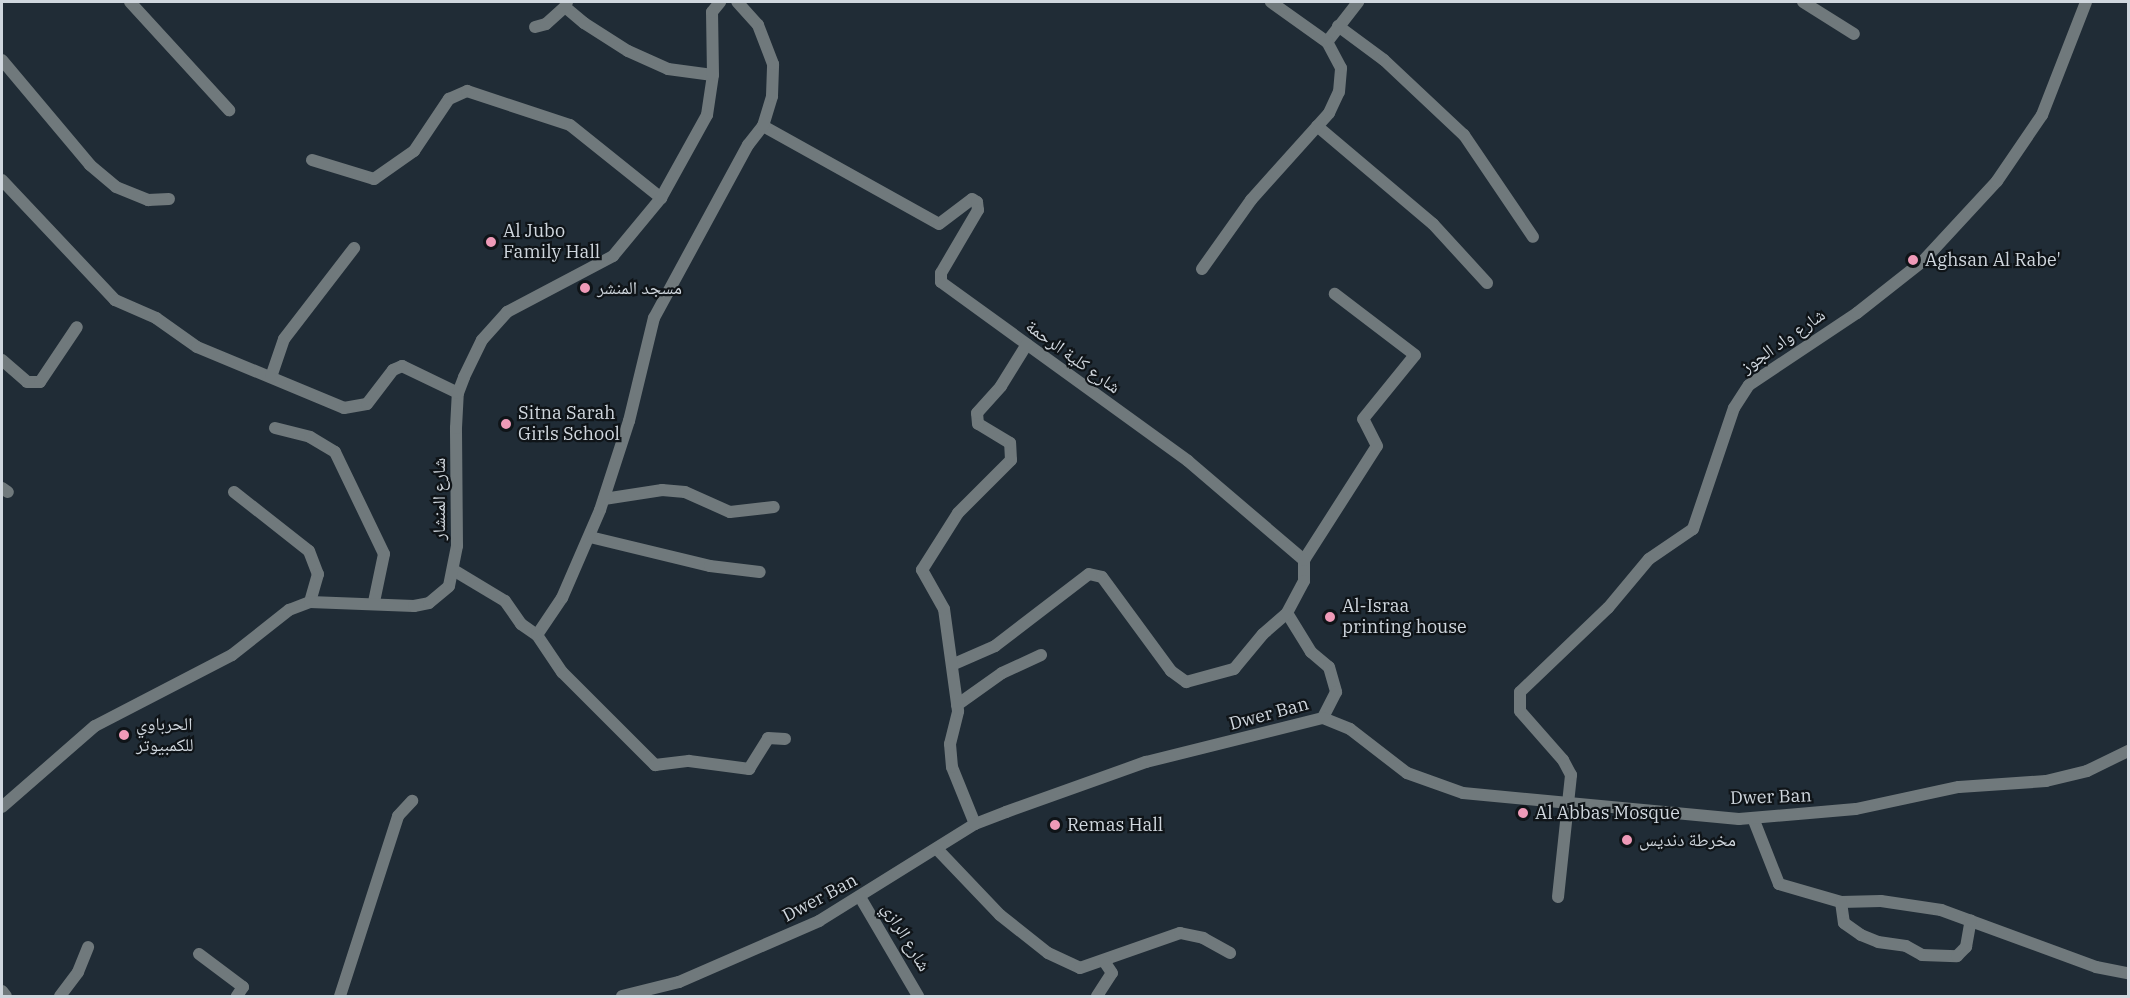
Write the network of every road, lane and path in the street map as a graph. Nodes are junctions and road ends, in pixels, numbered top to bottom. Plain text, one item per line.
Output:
1 (130, 2) edge
2 (720, 2) edge
3 (737, 2) edge
4 (1358, 2) edge
5 (1803, 2) edge
6 (2086, 2) edge
7 (566, 4) edge
8 (1279, 4) edge
9 (1338, 26) junction
10 (535, 27) dead end
11 (1854, 34) dead end
12 (1327, 42) junction
13 (2, 60) edge
14 (713, 75) junction
15 (230, 110) dead end
16 (763, 126) junction
17 (1317, 126) junction
18 (312, 160) dead end
19 (2, 180) edge
20 (661, 198) junction
21 (169, 199) dead end
22 (1533, 237) dead end
23 (354, 248) dead end
24 (1202, 269) dead end
25 (1488, 283) dead end
26 (1335, 294) dead end
27 (77, 327) dead end
28 (1027, 344) junction
29 (2, 360) edge
30 (271, 377) junction
31 (458, 393) junction
32 (274, 428) dead end
33 (234, 492) dead end
34 (604, 499) junction
35 (774, 507) dead end
36 (590, 537) junction
37 (1304, 560) junction
38 (455, 571) junction
39 (760, 572) dead end
40 (310, 602) junction
41 (374, 602) junction
42 (1287, 613) junction
43 (537, 634) junction
44 (1041, 655) dead end
45 (954, 664) junction
46 (957, 705) junction
47 (1323, 718) junction
48 (786, 739) dead end
49 (2128, 751) edge
50 (412, 801) dead end
51 (1565, 804) junction
52 (2, 807) edge
53 (1753, 818) junction
54 (975, 824) junction
55 (937, 849) junction
56 (860, 897) junction
57 (1558, 897) dead end
58 (1841, 902) junction
59 (1971, 920) junction
60 (88, 946) dead end
61 (1230, 953) dead end
62 (199, 954) dead end
63 (1104, 961) junction
64 (2128, 973) edge
65 (2, 991) edge
66 (6, 996) edge
67 (60, 996) edge
68 (237, 996) edge
69 (340, 996) edge
70 (622, 996) edge
71 (918, 996) edge
72 (1097, 996) edge

1 - 15 street
2 - 14 street, شارع المنشار
3 - 16 street
4 - 9 street
5 - 11 street
6 - 51 street, شارع واد الجوز
7 - 10 street
7 - 14 street
8 - 12 street
9 - 12 street
9 - 22 street
12 - 17 street
13 - 21 street
14 - 20 street, شارع المنشار
16 - 28 street, شارع كلية الرحمة
16 - 34 street
17 - 24 street
17 - 25 street
18 - 20 street
19 - 30 street
20 - 31 street, شارع المنشار
23 - 30 street
26 - 37 street
27 - 29 street
28 - 37 street, شارع كلية الرحمة
28 - 45 street
30 - 31 street
31 - 38 street, شارع المنشار
32 - 41 street
33 - 40 street
34 - 35 street
34 - 36 street
36 - 39 street
36 - 43 street
37 - 42 street
38 - 41 street
38 - 43 street
40 - 41 street
40 - 52 street
42 - 45 street
42 - 47 street
43 - 48 street
44 - 46 street
45 - 46 street
46 - 54 street
47 - 51 street, Dwer Ban
47 - 54 street, Dwer Ban
49 - 53 street, Dwer Ban
50 - 69 street
51 - 53 street, Dwer Ban
51 - 57 street, شارع واد الجوز
53 - 58 street
54 - 55 street, Dwer Ban
55 - 56 street, Dwer Ban
55 - 63 street
56 - 70 street, Dwer Ban
56 - 71 street, شارع الرازي
58 - 59 street
58 - 59 street
59 - 64 street
60 - 67 street
61 - 63 street
62 - 68 street
63 - 72 street
65 - 66 street

